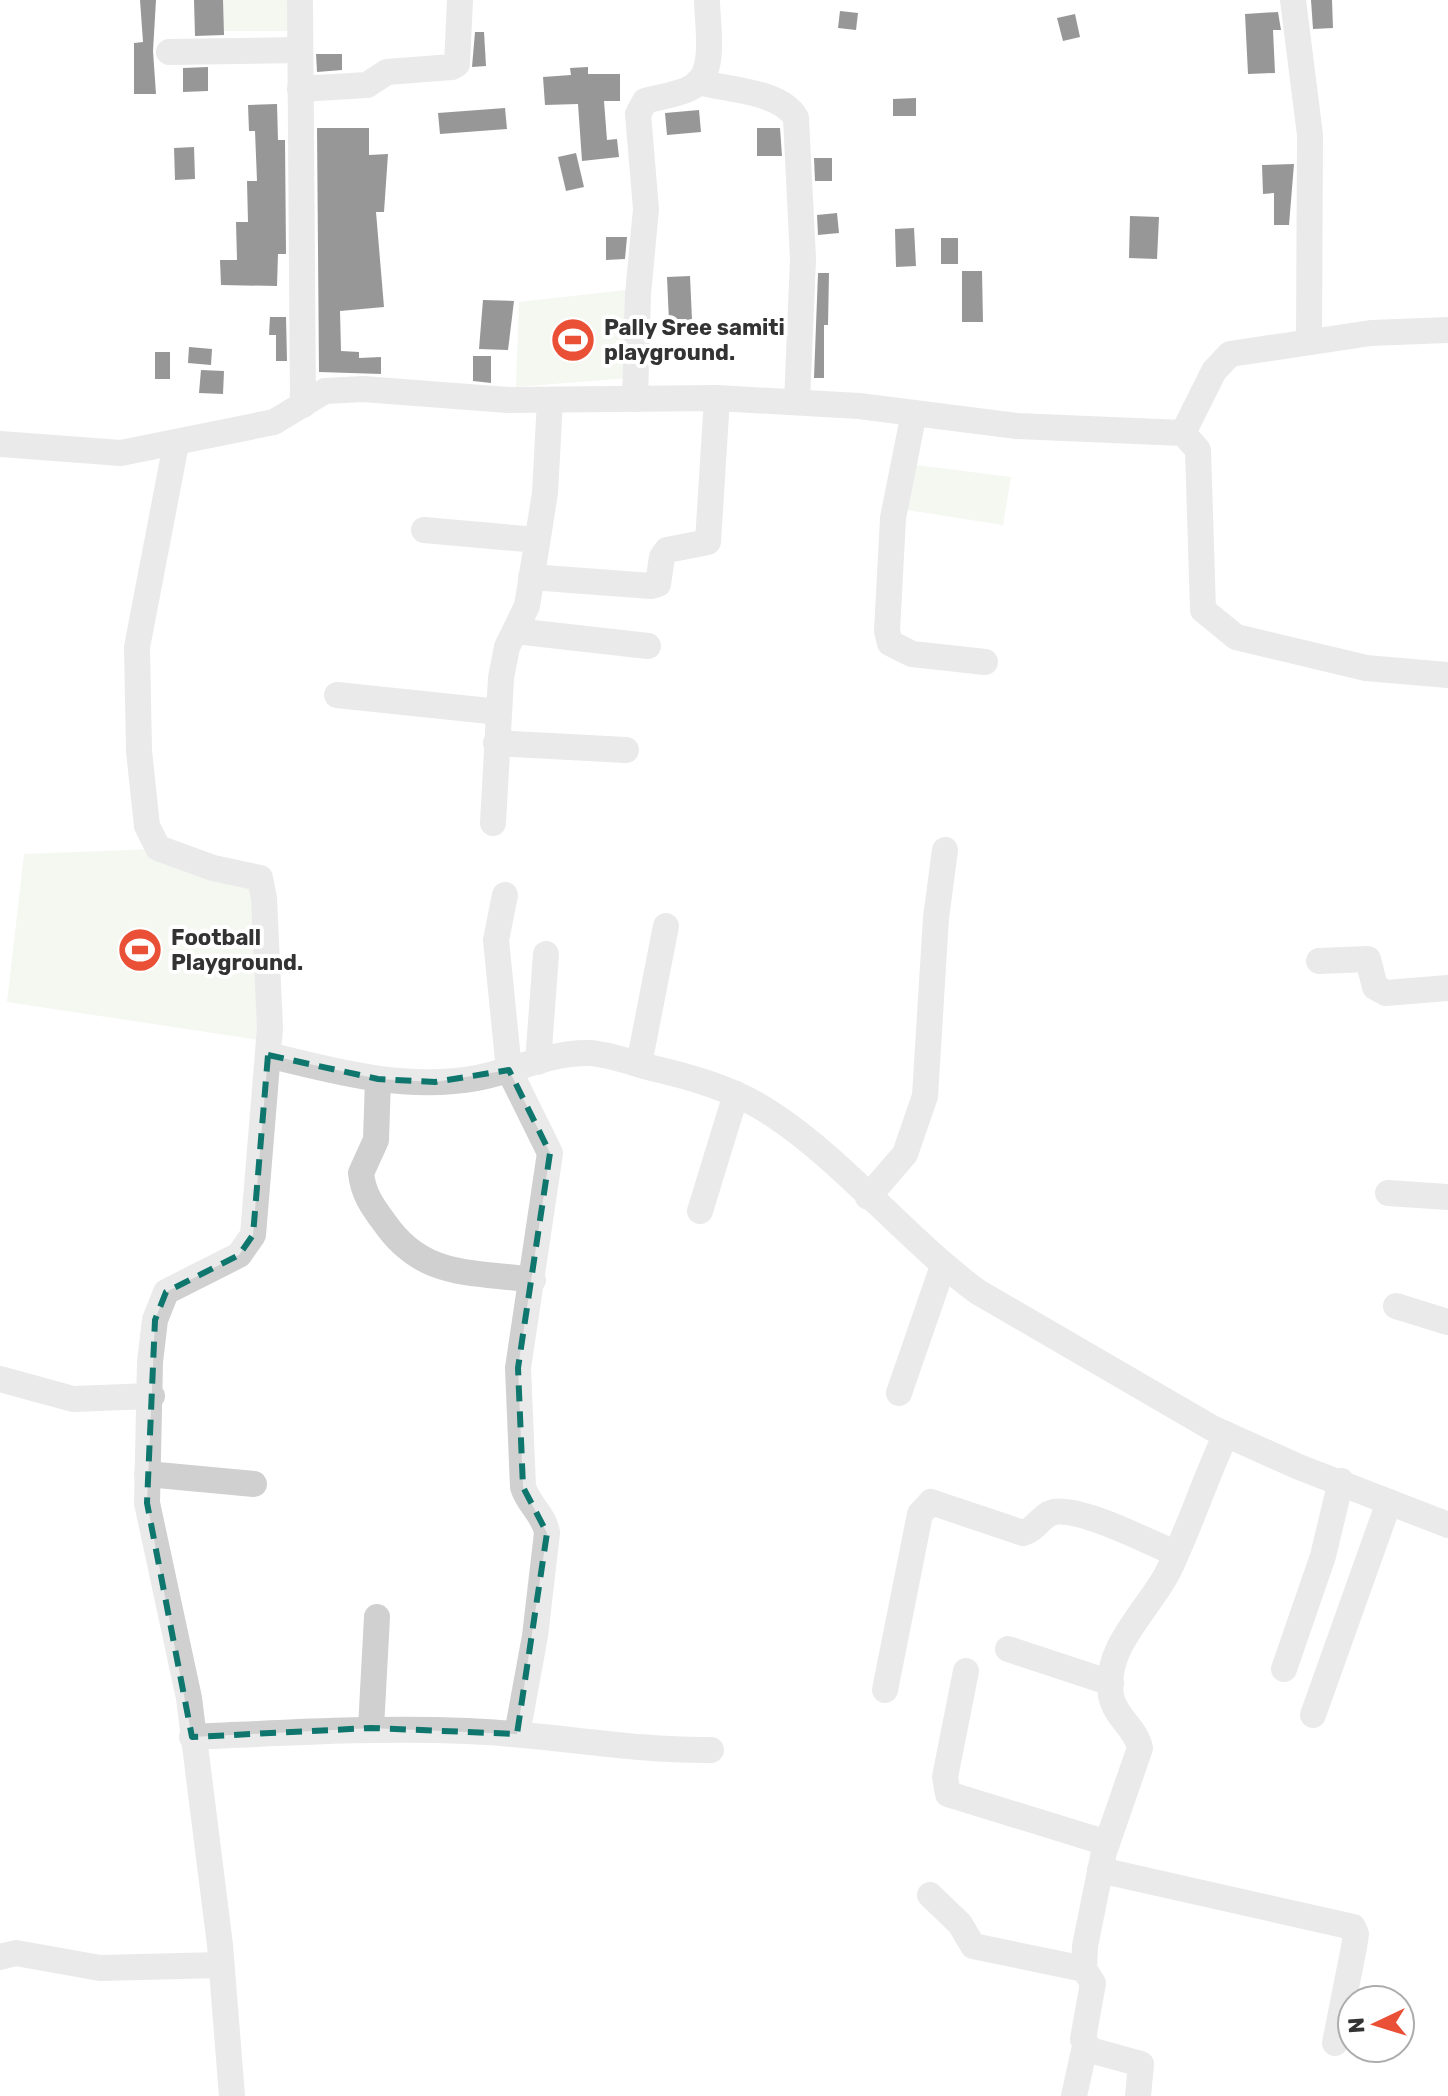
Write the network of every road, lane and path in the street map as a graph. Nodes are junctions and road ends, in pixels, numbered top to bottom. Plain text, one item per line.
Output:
1 (300, 0) edge
2 (460, 0) edge
3 (707, 0) edge
4 (1293, 0) edge
5 (300, 50) junction
6 (169, 52) dead end
7 (698, 82) junction
8 (300, 89) junction
9 (1448, 330) edge
10 (1309, 342) junction
11 (717, 398) junction
12 (635, 399) junction
13 (550, 400) junction
14 (797, 402) junction
15 (303, 405) junction
16 (914, 413) junction
17 (1183, 433) junction
18 (0, 444) edge
19 (176, 444) junction
20 (424, 530) dead end
21 (537, 540) junction
22 (531, 577) junction
23 (515, 631) junction
24 (648, 646) dead end
25 (985, 662) dead end
26 (1448, 675) edge
27 (337, 695) dead end
28 (499, 712) junction
29 (496, 743) junction
30 (626, 750) dead end
31 (493, 823) dead end
32 (945, 850) dead end
33 (505, 895) dead end
34 (666, 926) dead end
35 (546, 954) dead end
36 (1319, 961) dead end
37 (1448, 988) edge
38 (268, 1055) junction
39 (538, 1062) junction
40 (639, 1064) junction
41 (509, 1070) junction
42 (378, 1079) junction
43 (736, 1094) junction
44 (1388, 1193) dead end
45 (868, 1197) junction
46 (1448, 1197) edge
47 (700, 1211) dead end
48 (943, 1266) junction
49 (533, 1280) junction
50 (1396, 1306) dead end
51 (1448, 1322) edge
52 (0, 1379) edge
53 (899, 1393) dead end
54 (152, 1396) junction
55 (1226, 1434) junction
56 (147, 1474) junction
57 (1341, 1481) junction
58 (254, 1484) dead end
59 (1389, 1502) junction
60 (1448, 1525) edge
61 (1175, 1553) junction
62 (377, 1617) dead end
63 (1008, 1649) dead end
64 (1284, 1669) dead end
65 (966, 1671) dead end
66 (1111, 1683) junction
67 (885, 1690) dead end
68 (1313, 1715) dead end
69 (371, 1728) junction
70 (517, 1734) junction
71 (192, 1737) junction
72 (711, 1750) dead end
73 (1107, 1843) junction
74 (1100, 1870) junction
75 (930, 1895) dead end
76 (2, 1954) edge
77 (221, 1965) junction
78 (1084, 1969) junction
79 (1335, 2043) dead end
80 (1085, 2046) junction
81 (232, 2096) edge
82 (1074, 2096) edge
83 (1138, 2096) edge

1 - 5 street
2 - 8 street
3 - 7 street
4 - 10 street
5 - 6 street
5 - 8 street
7 - 12 street
7 - 14 street
8 - 15 street
9 - 10 street
10 - 17 street
11 - 12 street
11 - 14 street
11 - 22 street
12 - 13 street
13 - 15 street
13 - 21 street
14 - 16 street
15 - 19 street
16 - 17 street
16 - 25 street
17 - 26 street
18 - 19 street
19 - 38 street
20 - 21 street
21 - 22 street
22 - 23 street
23 - 24 street
23 - 28 street
27 - 28 street
28 - 29 street
29 - 30 street
29 - 31 street
32 - 45 street
33 - 41 street
34 - 40 street
35 - 39 street
36 - 37 street
38 - 42 street
38 - 54 street
39 - 40 street
39 - 41 street
40 - 43 street
41 - 42 street
41 - 49 street
42 - 49 street
43 - 45 street
43 - 47 street
44 - 46 street
45 - 48 street
48 - 53 street
48 - 55 street
49 - 70 street
50 - 51 street
52 - 54 street
54 - 56 street
55 - 57 street
55 - 61 street
56 - 58 street
56 - 71 street
57 - 59 street
57 - 64 street
59 - 60 street
59 - 68 street
61 - 66 street
61 - 67 street
62 - 69 street
63 - 66 street
65 - 73 street
66 - 73 street
69 - 70 street
69 - 71 street
70 - 72 street
71 - 77 street
73 - 74 street
74 - 78 street
74 - 79 street
75 - 78 street
76 - 77 street
77 - 81 street
78 - 80 street
80 - 82 street
80 - 83 street

